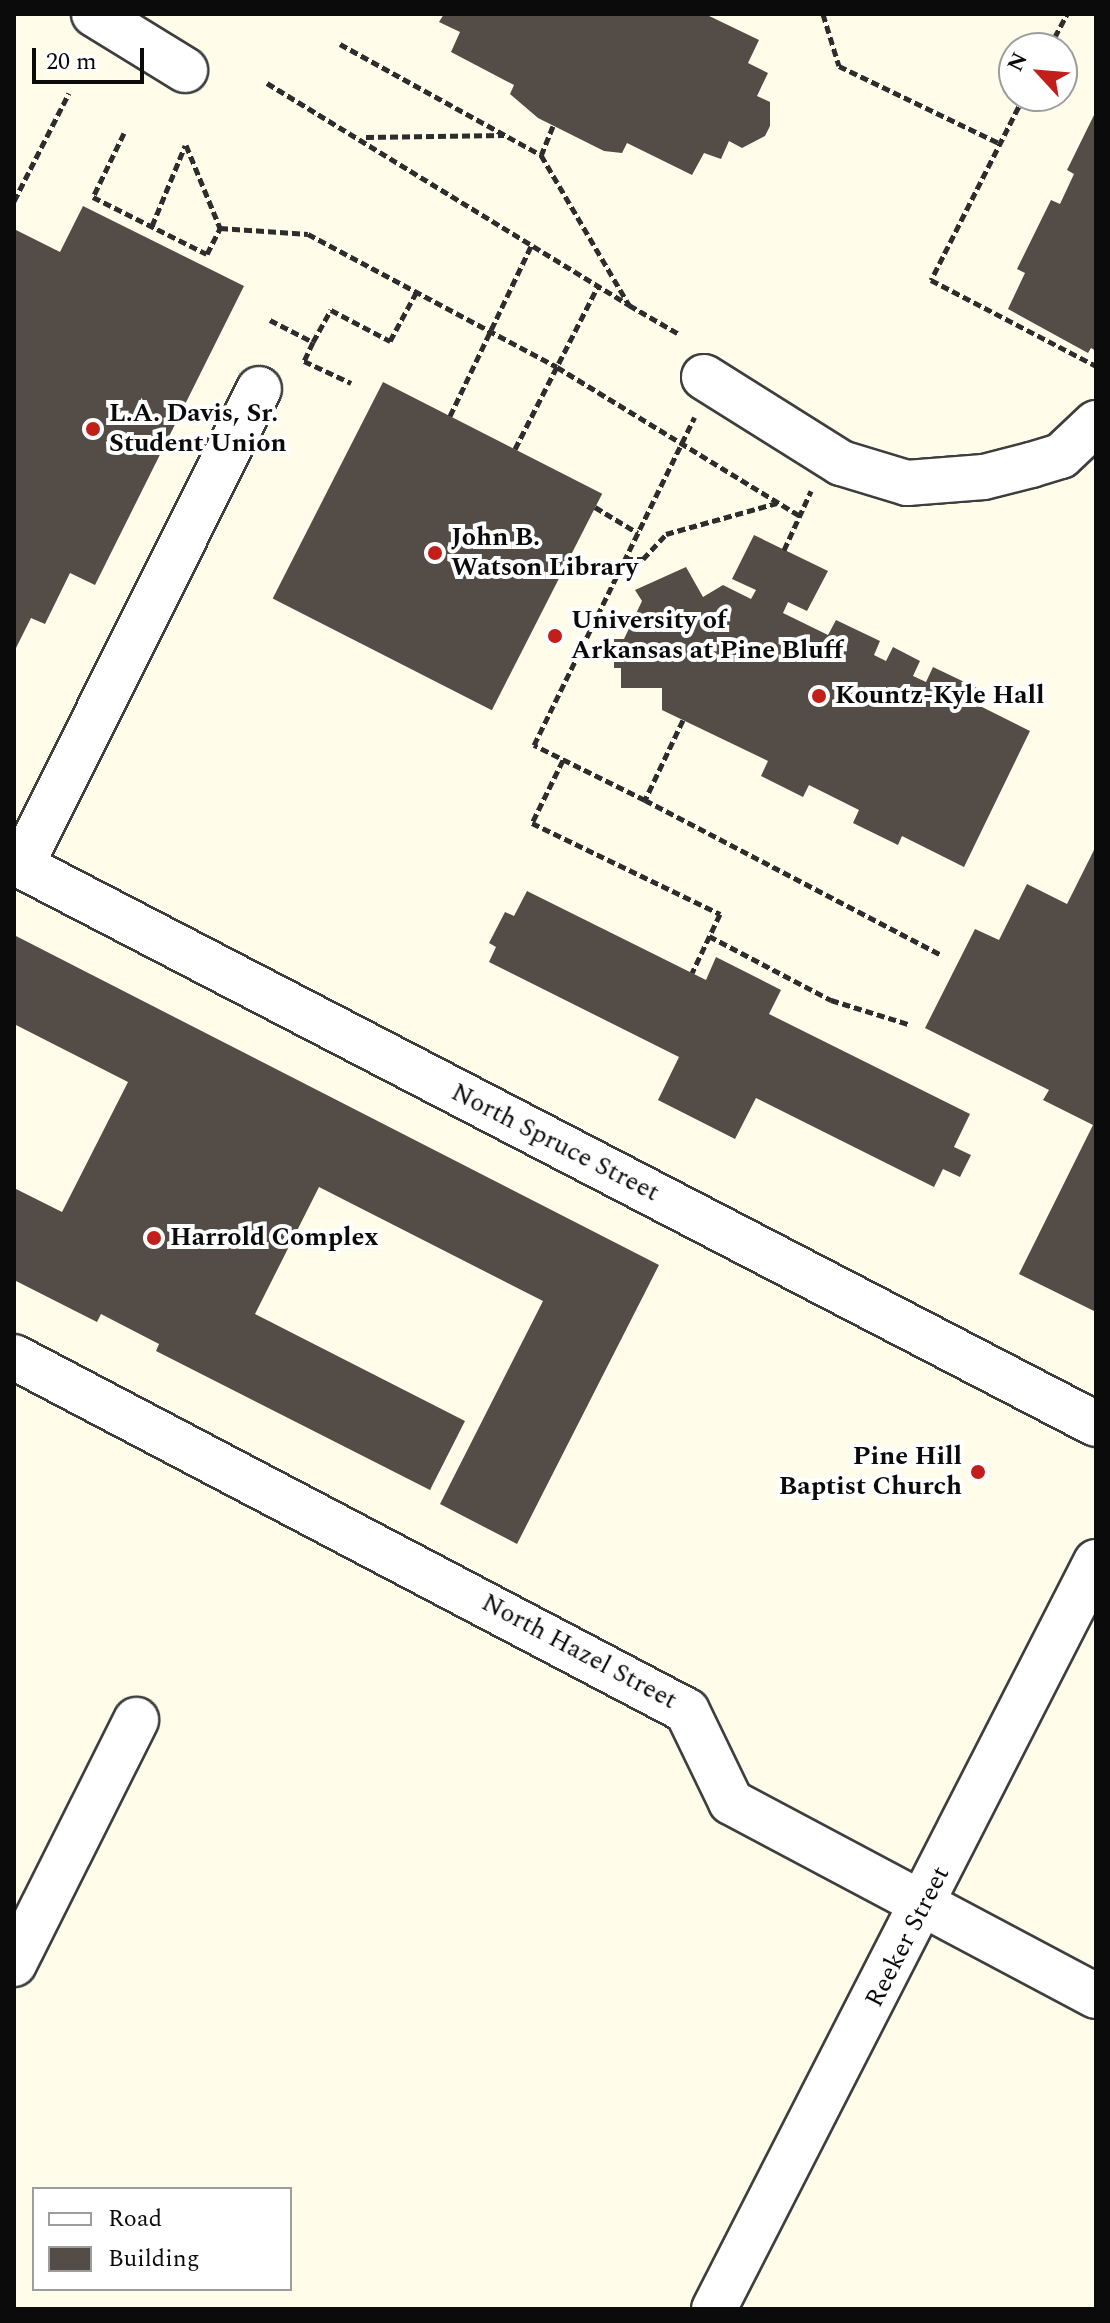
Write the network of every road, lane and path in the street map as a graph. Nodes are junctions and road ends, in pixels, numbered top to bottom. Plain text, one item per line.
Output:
1 (94, 14) edge
2 (823, 14) edge
3 (1067, 14) edge
4 (1057, 32) edge
5 (340, 44) dead end
6 (185, 70) dead end
7 (267, 83) dead end
8 (69, 93) dead end
9 (1015, 112) edge
10 (553, 126) dead end
11 (124, 133) dead end
12 (505, 135) junction
13 (363, 137) junction
14 (999, 143) junction
15 (541, 155) junction
16 (14, 201) edge
17 (152, 226) junction
18 (220, 228) junction
19 (532, 244) junction
20 (598, 286) junction
21 (416, 293) junction
22 (629, 305) junction
23 (270, 320) dead end
24 (491, 330) junction
25 (679, 334) dead end
26 (313, 342) junction
27 (1096, 366) edge
28 (557, 367) junction
29 (351, 383) dead end
30 (259, 389) dead end
31 (701, 395) joint
32 (450, 416) dead end
33 (1096, 423) edge
34 (681, 444) junction
35 (515, 449) dead end
36 (815, 483) dead end
37 (778, 503) junction
38 (595, 507) dead end
39 (800, 516) junction
40 (638, 533) junction
41 (784, 550) dead end
42 (625, 559) junction
43 (683, 720) dead end
44 (563, 760) junction
45 (645, 800) junction
46 (17, 864) edge
47 (709, 936) junction
48 (942, 955) dead end
49 (692, 973) dead end
50 (908, 1024) dead end
51 (14, 1357) edge
52 (1096, 1424) edge
53 (1096, 1562) edge
54 (136, 1720) dead end
55 (924, 1908) junction
56 (14, 1964) edge
57 (1096, 1996) edge
58 (714, 2309) edge

1 - 6 street
2 - 14 path
3 - 4 path
5 - 12 path
7 - 13 path
8 - 16 path
9 - 14 path
10 - 15 path
11 - 17 path
12 - 13 path
12 - 15 path
13 - 19 path
14 - 27 path
15 - 22 path
17 - 18 path
17 - 18 path
18 - 21 path
19 - 20 path
19 - 24 path
20 - 22 path
20 - 28 path
21 - 24 path
21 - 26 path
22 - 25 path
23 - 26 path
24 - 28 path
24 - 32 path
26 - 29 path
28 - 34 path
28 - 35 path
30 - 46 street
31 - 33 street
31 - 34 path
34 - 37 path
34 - 40 path
36 - 39 path
37 - 39 path
37 - 42 path
38 - 40 path
39 - 41 path
40 - 42 path
42 - 44 path
43 - 45 path
44 - 45 path
44 - 47 path
45 - 48 path
46 - 52 street, North Spruce Street
47 - 49 path
47 - 50 path
51 - 55 street, North Hazel Street
53 - 55 street, Reeker Street
54 - 56 street
55 - 57 street, North Hazel Street
55 - 58 street, Reeker Street

